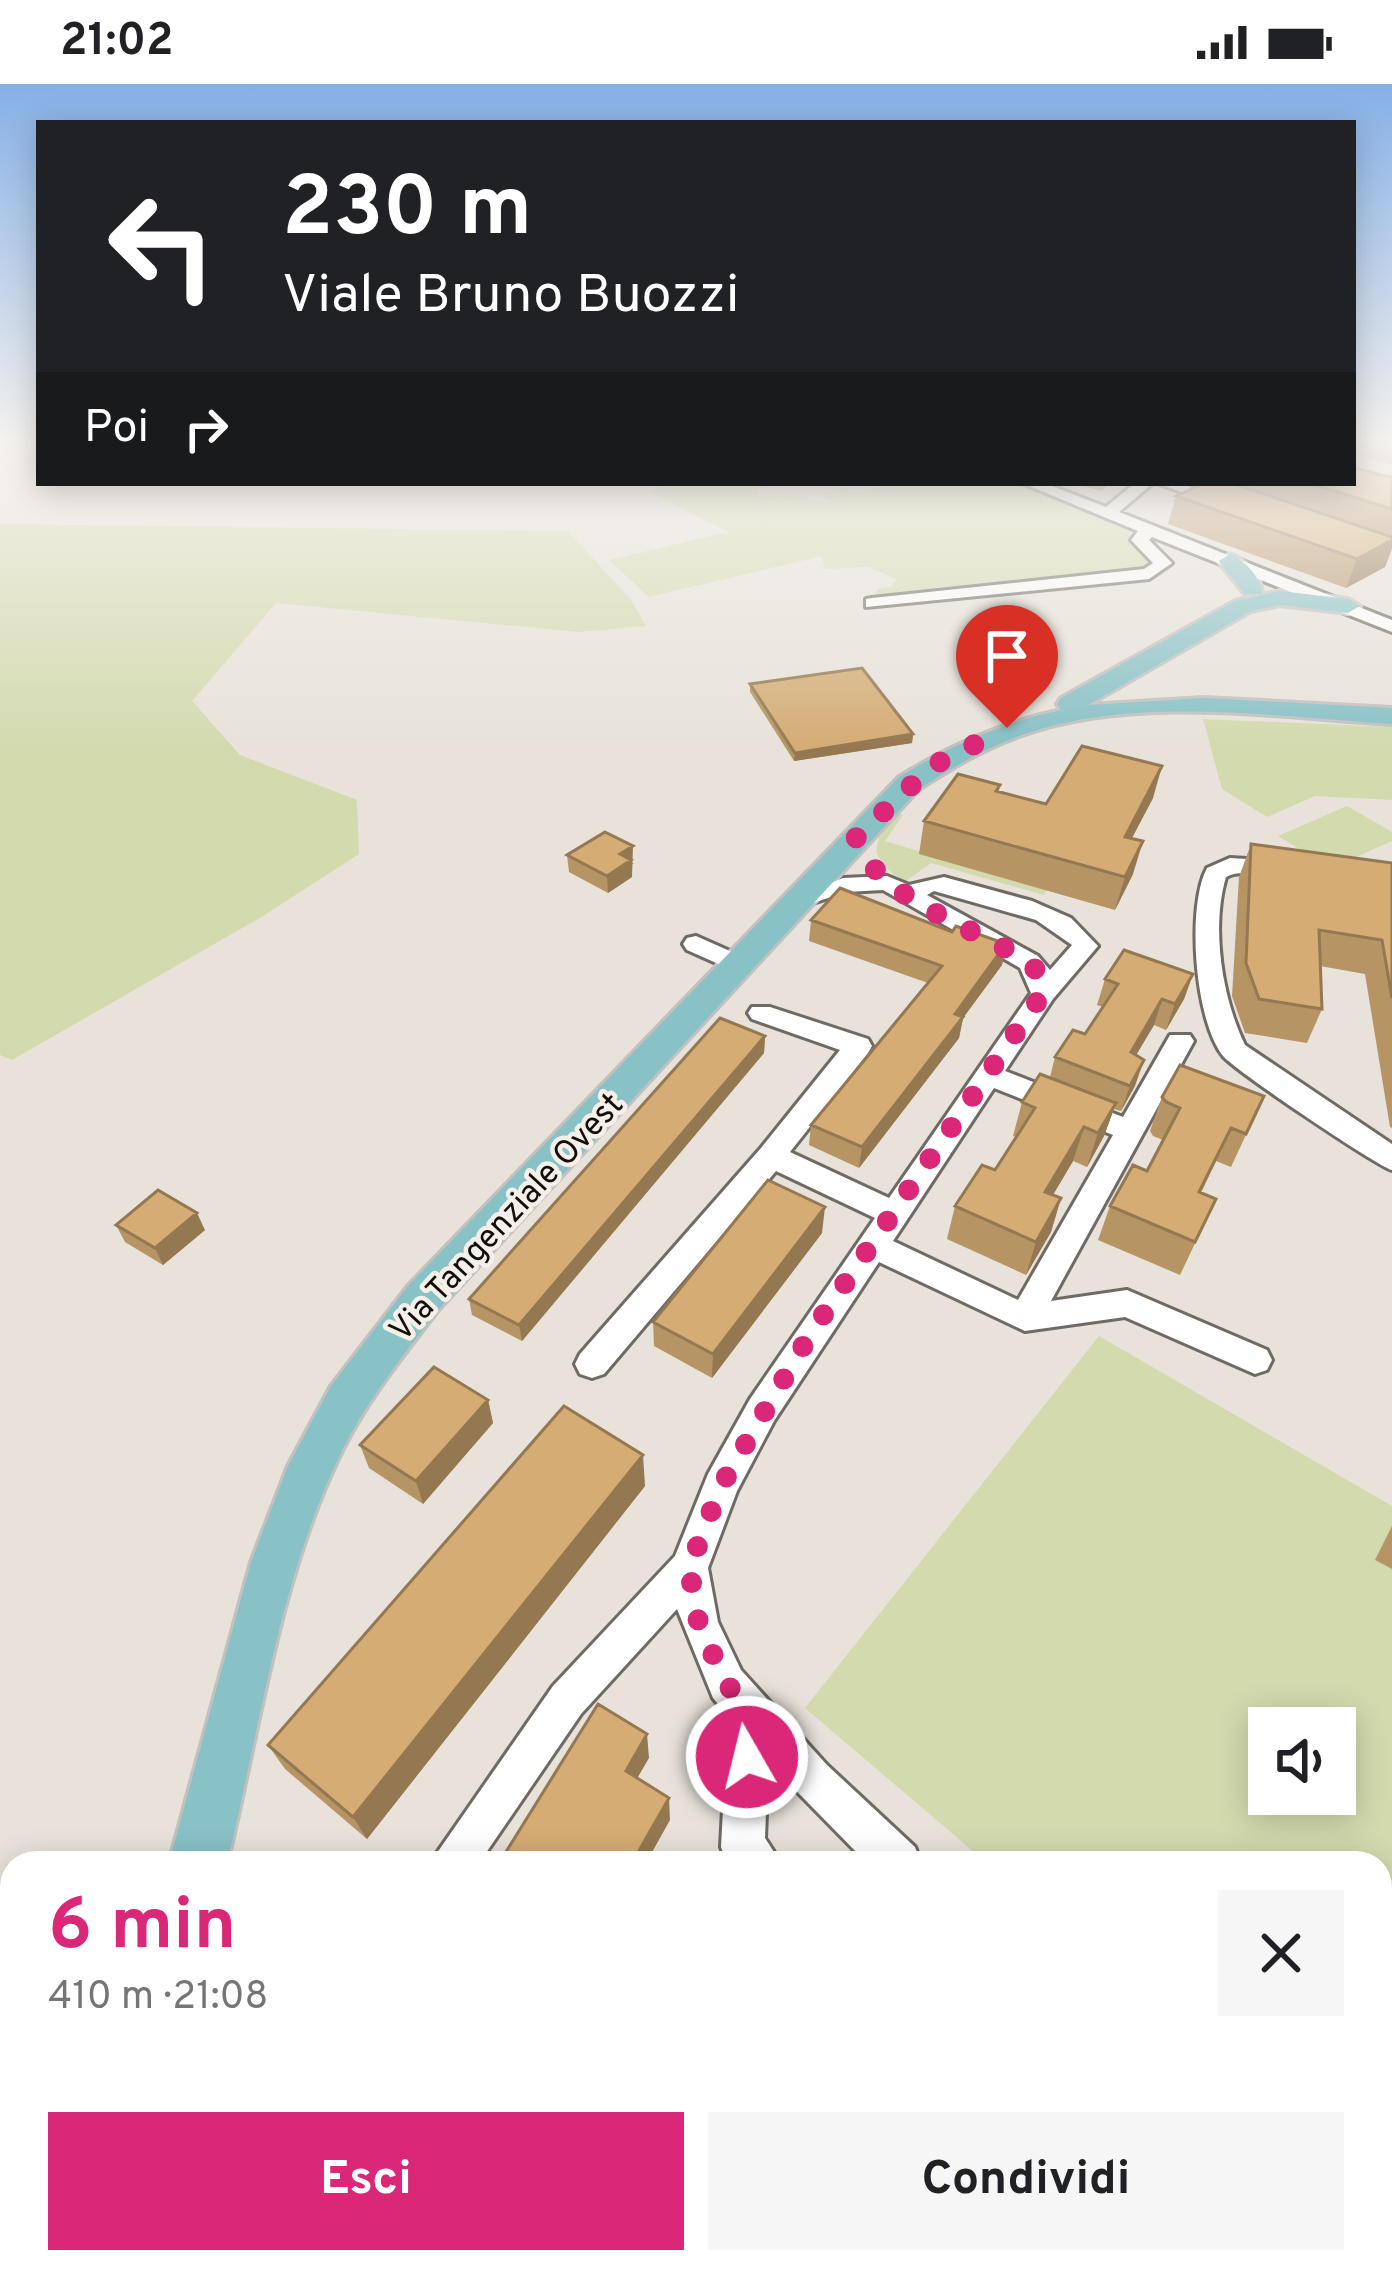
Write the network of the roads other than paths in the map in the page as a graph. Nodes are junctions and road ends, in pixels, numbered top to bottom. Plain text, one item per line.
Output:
1 (1142, 543) edge
2 (1183, 543) edge
3 (1230, 561) junction
4 (1283, 590) junction
5 (1248, 598) junction
6 (872, 603) dead end
7 (1354, 608) joint
8 (1391, 619) edge
9 (1174, 649) junction
10 (1259, 710) junction
11 (1392, 716) edge
12 (1044, 717) junction
13 (856, 838) junction
14 (1310, 874) edge
15 (898, 889) junction
16 (801, 900) junction
17 (696, 944) dead end
18 (741, 966) junction
19 (1043, 993) junction
20 (761, 1013) dead end
21 (1180, 1041) dead end
22 (987, 1075) junction
23 (1131, 1131) junction
24 (771, 1156) junction
25 (1392, 1159) edge
26 (894, 1214) junction
27 (871, 1244) junction
28 (1025, 1318) junction
29 (1255, 1360) dead end
30 (592, 1364) dead end
31 (689, 1568) junction
32 (749, 1712) junction
33 (202, 1851) edge
34 (460, 1851) edge
35 (747, 1851) edge
36 (887, 1851) edge

1 - 6 street
2 - 3 street
3 - 4 street
3 - 5 main road
4 - 5 main road
4 - 7 main road
5 - 9 main road
7 - 8 street
9 - 10 main road
9 - 12 main road
10 - 11 main road, Via Tangenziale Ovest
10 - 12 main road, Via Tangenziale Ovest
12 - 13 main road, Via Tangenziale Ovest
13 - 15 street
13 - 16 main road, Via Tangenziale Ovest
14 - 25 street
15 - 16 street
15 - 19 street
15 - 19 street
16 - 18 main road, Via Tangenziale Ovest
17 - 18 street
18 - 33 main road, Via Tangenziale Ovest
19 - 22 street
20 - 24 street
21 - 23 street
22 - 23 street
22 - 26 street
23 - 28 street
24 - 26 street
24 - 30 street
26 - 27 street
27 - 28 street
27 - 31 street
28 - 29 street
31 - 32 street
31 - 34 street
32 - 35 street
32 - 36 street

